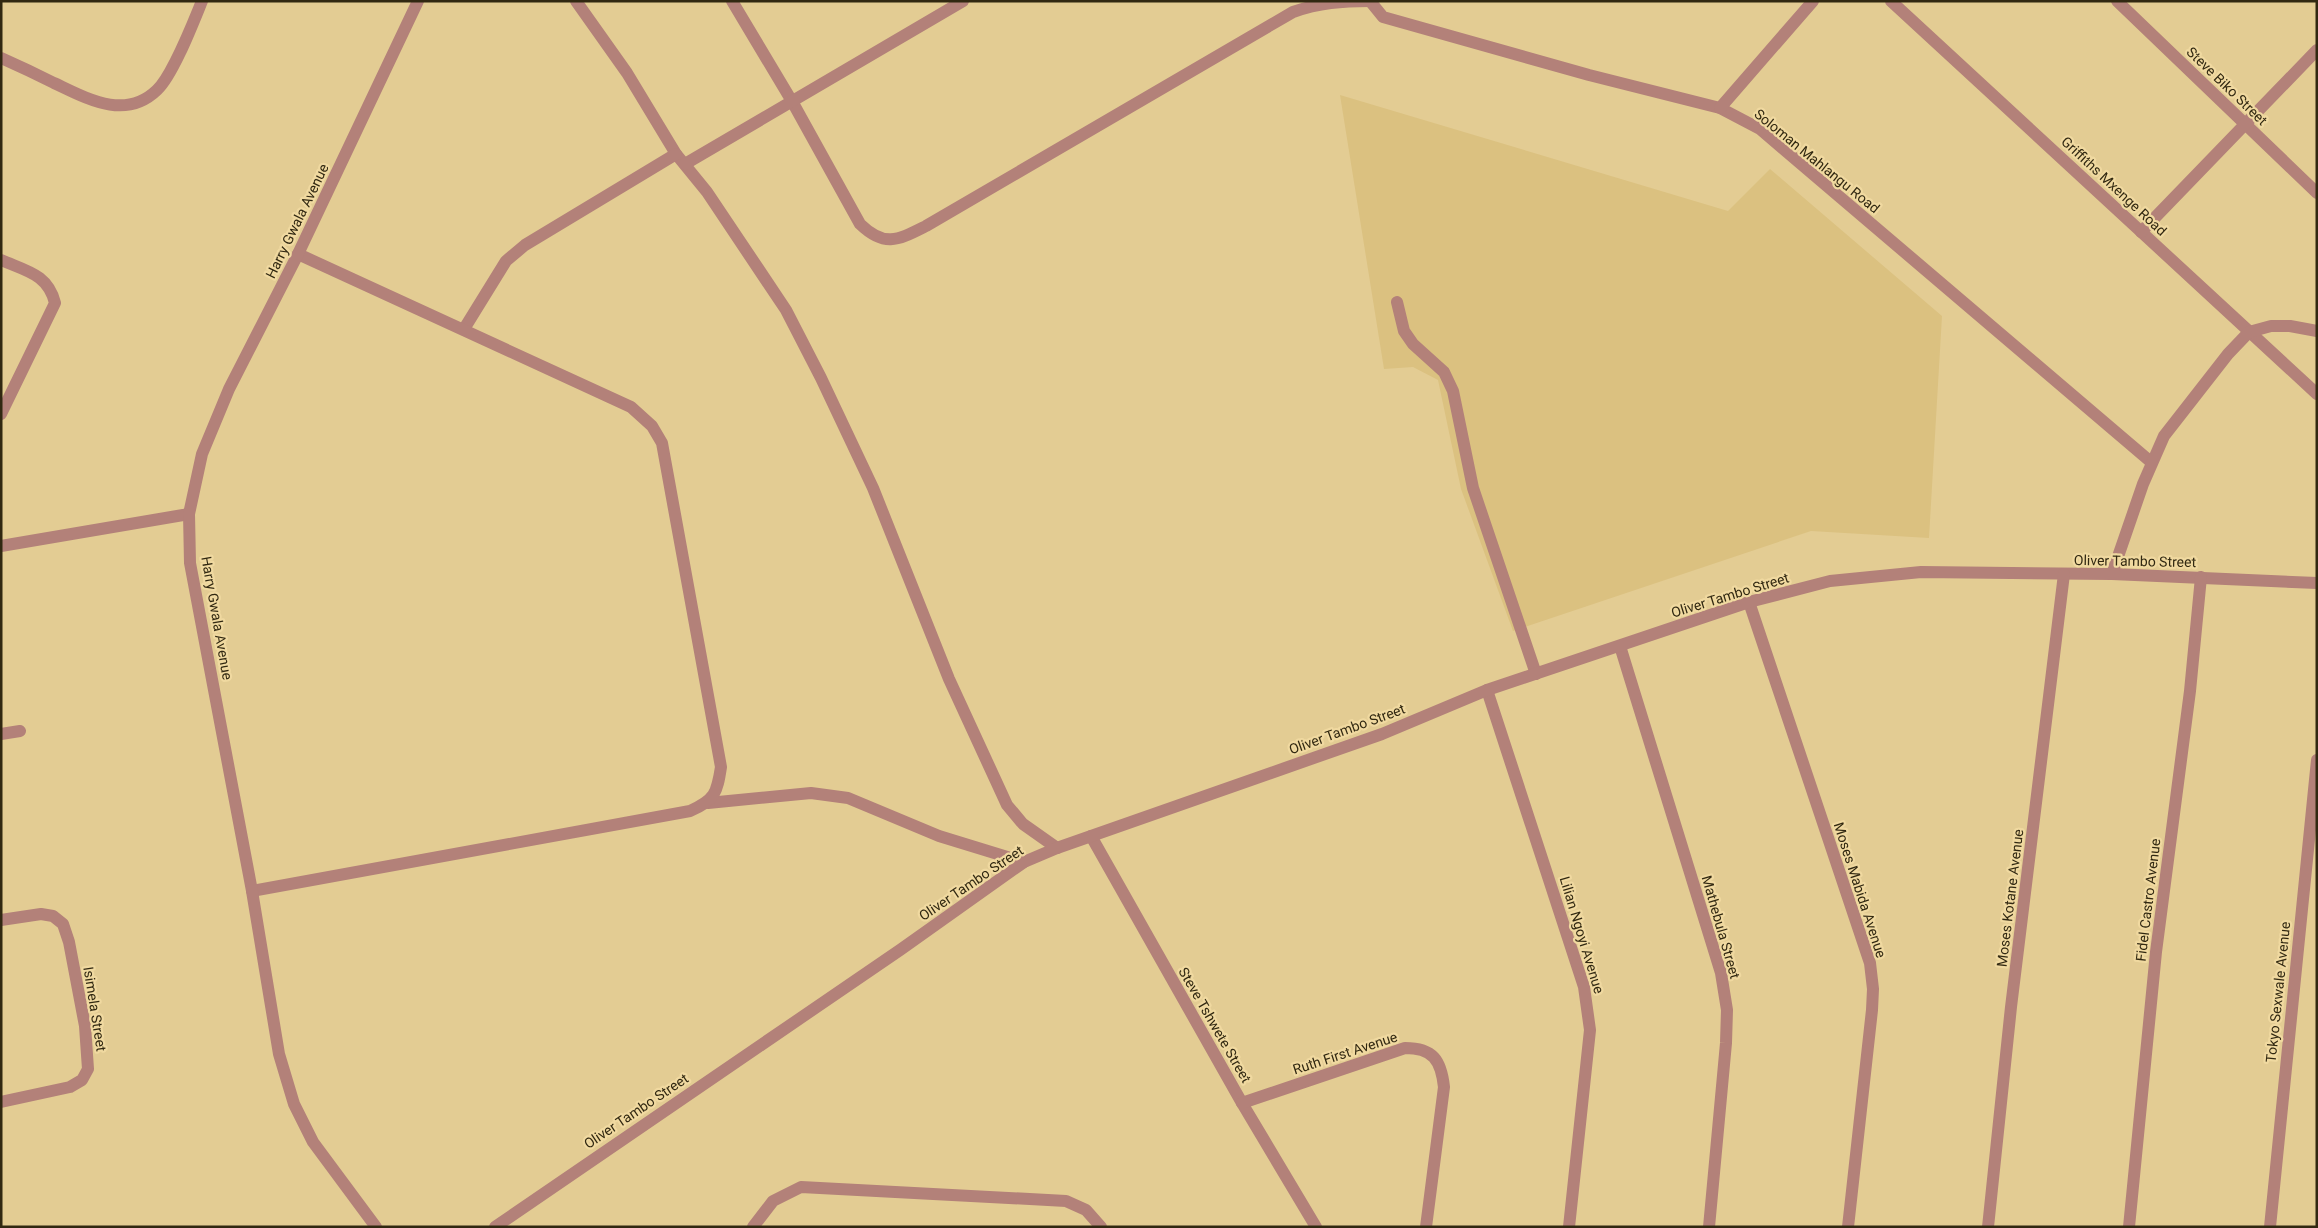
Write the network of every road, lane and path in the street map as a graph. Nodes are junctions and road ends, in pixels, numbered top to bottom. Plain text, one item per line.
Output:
1 (202, 1) edge
2 (418, 1) edge
3 (576, 1) edge
4 (732, 1) edge
5 (964, 1) edge
6 (1370, 1) edge
7 (1813, 1) edge
8 (1890, 1) edge
9 (2117, 1) edge
10 (2317, 50) edge
11 (1, 58) edge
12 (793, 103) junction
13 (1720, 108) junction
14 (2245, 124) junction
15 (676, 154) junction
16 (685, 164) junction
17 (2317, 193) edge
18 (2141, 232) junction
19 (298, 254) junction
20 (1, 260) edge
21 (1396, 302) dead end
22 (464, 329) junction
23 (2317, 331) edge
24 (2249, 332) junction
25 (2317, 394) edge
26 (1, 414) edge
27 (2151, 462) junction
28 (189, 514) junction
29 (1, 546) edge
30 (2064, 574) junction
31 (2112, 574) junction
32 (2201, 577) junction
33 (2317, 583) edge
34 (1749, 602) junction
35 (1620, 646) junction
36 (1536, 674) junction
37 (1487, 690) junction
38 (20, 731) dead end
39 (1, 734) edge
40 (2317, 760) edge
41 (708, 803) junction
42 (1090, 836) junction
43 (1057, 848) junction
44 (1024, 862) junction
45 (252, 891) junction
46 (1, 920) edge
47 (1, 1102) edge
48 (1242, 1103) junction
49 (376, 1227) edge
50 (495, 1227) edge
51 (753, 1227) edge
52 (1101, 1227) edge
53 (1316, 1227) edge
54 (1426, 1227) edge
55 (1568, 1227) edge
56 (1709, 1227) edge
57 (1848, 1227) edge
58 (1988, 1227) edge
59 (2129, 1227) edge
60 (2270, 1227) edge

1 - 11 street
2 - 19 street, Harry Gwala Avenue
3 - 15 street
4 - 12 street
5 - 12 street
6 - 12 street
6 - 13 street, Soloman Mahlangu Road
7 - 13 street
8 - 18 street, Griffiths Mxenge Road
9 - 14 street, Steve Biko Street
10 - 14 street
12 - 16 street
13 - 27 street, Soloman Mahlangu Road
14 - 17 street, Steve Biko Street
14 - 18 street
15 - 16 street
15 - 22 street
16 - 43 street
18 - 24 street, Griffiths Mxenge Road
19 - 22 street
19 - 28 street, Harry Gwala Avenue
20 - 26 street
21 - 36 street
22 - 41 street
23 - 24 street
24 - 25 street, Griffiths Mxenge Road
24 - 27 street
27 - 31 street
28 - 29 street
28 - 45 street, Harry Gwala Avenue
30 - 31 street, Oliver Tambo Street
30 - 34 street, Oliver Tambo Street
30 - 58 street, Moses Kotane Avenue
31 - 32 street, Oliver Tambo Street
32 - 33 street, Oliver Tambo Street
32 - 59 street, Fidel Castro Avenue
34 - 35 street, Oliver Tambo Street
34 - 57 street, Moses Mabida Avenue
35 - 36 street, Oliver Tambo Street
35 - 56 street, Mathebula Street
36 - 37 street, Oliver Tambo Street
37 - 42 street, Oliver Tambo Street
37 - 55 street, Lilian Ngoyi Avenue
38 - 39 street
40 - 60 street, Tokyo Sexwale Avenue
41 - 44 street
41 - 45 street
42 - 43 street, Oliver Tambo Street
42 - 48 street, Steve Tshwete Street
43 - 44 street, Oliver Tambo Street
44 - 50 street, Oliver Tambo Street
45 - 49 street, Harry Gwala Avenue
46 - 47 street, Isimela Street
48 - 53 street, Steve Tshwete Street
48 - 54 street, Ruth First Avenue
51 - 52 street

